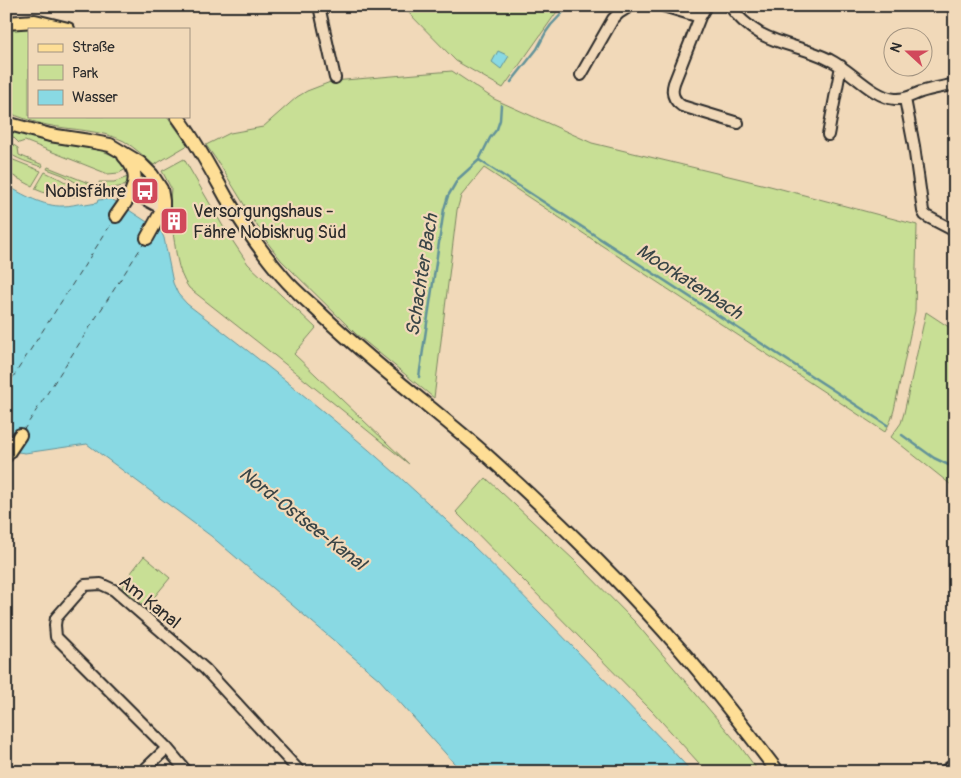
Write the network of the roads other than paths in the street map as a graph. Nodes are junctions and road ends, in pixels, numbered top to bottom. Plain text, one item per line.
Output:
1 (319, 6) edge
2 (630, 6) edge
3 (663, 6) edge
4 (706, 6) edge
5 (730, 6) edge
6 (700, 17) junction
7 (6, 22) edge
8 (64, 28) edge
9 (841, 66) junction
10 (581, 75) dead end
11 (335, 78) dead end
12 (955, 84) edge
13 (905, 99) junction
14 (179, 118) edge
15 (6, 123) edge
16 (738, 123) dead end
17 (828, 135) dead end
18 (121, 152) junction
19 (131, 192) junction
20 (163, 209) junction
21 (116, 216) dead end
22 (955, 231) edge
23 (147, 238) dead end
24 (20, 436) dead end
25 (7, 455) edge
26 (167, 748) junction
27 (955, 763) edge
28 (142, 772) edge
29 (187, 772) edge
30 (300, 772) edge
31 (778, 772) edge
32 (944, 772) edge

1 - 11 street
2 - 10 street
3 - 6 street
4 - 6 street
5 - 9 street
6 - 16 street
7 - 8 main road
9 - 13 street
9 - 17 street
12 - 13 street
13 - 22 street
14 - 31 main road
15 - 18 main road
18 - 19 main road
18 - 20 main road
19 - 20 street
19 - 21 main road
20 - 23 main road
24 - 25 main road
26 - 28 street
26 - 29 street, Am Kanal
26 - 30 street, Am Kanal
27 - 32 street

